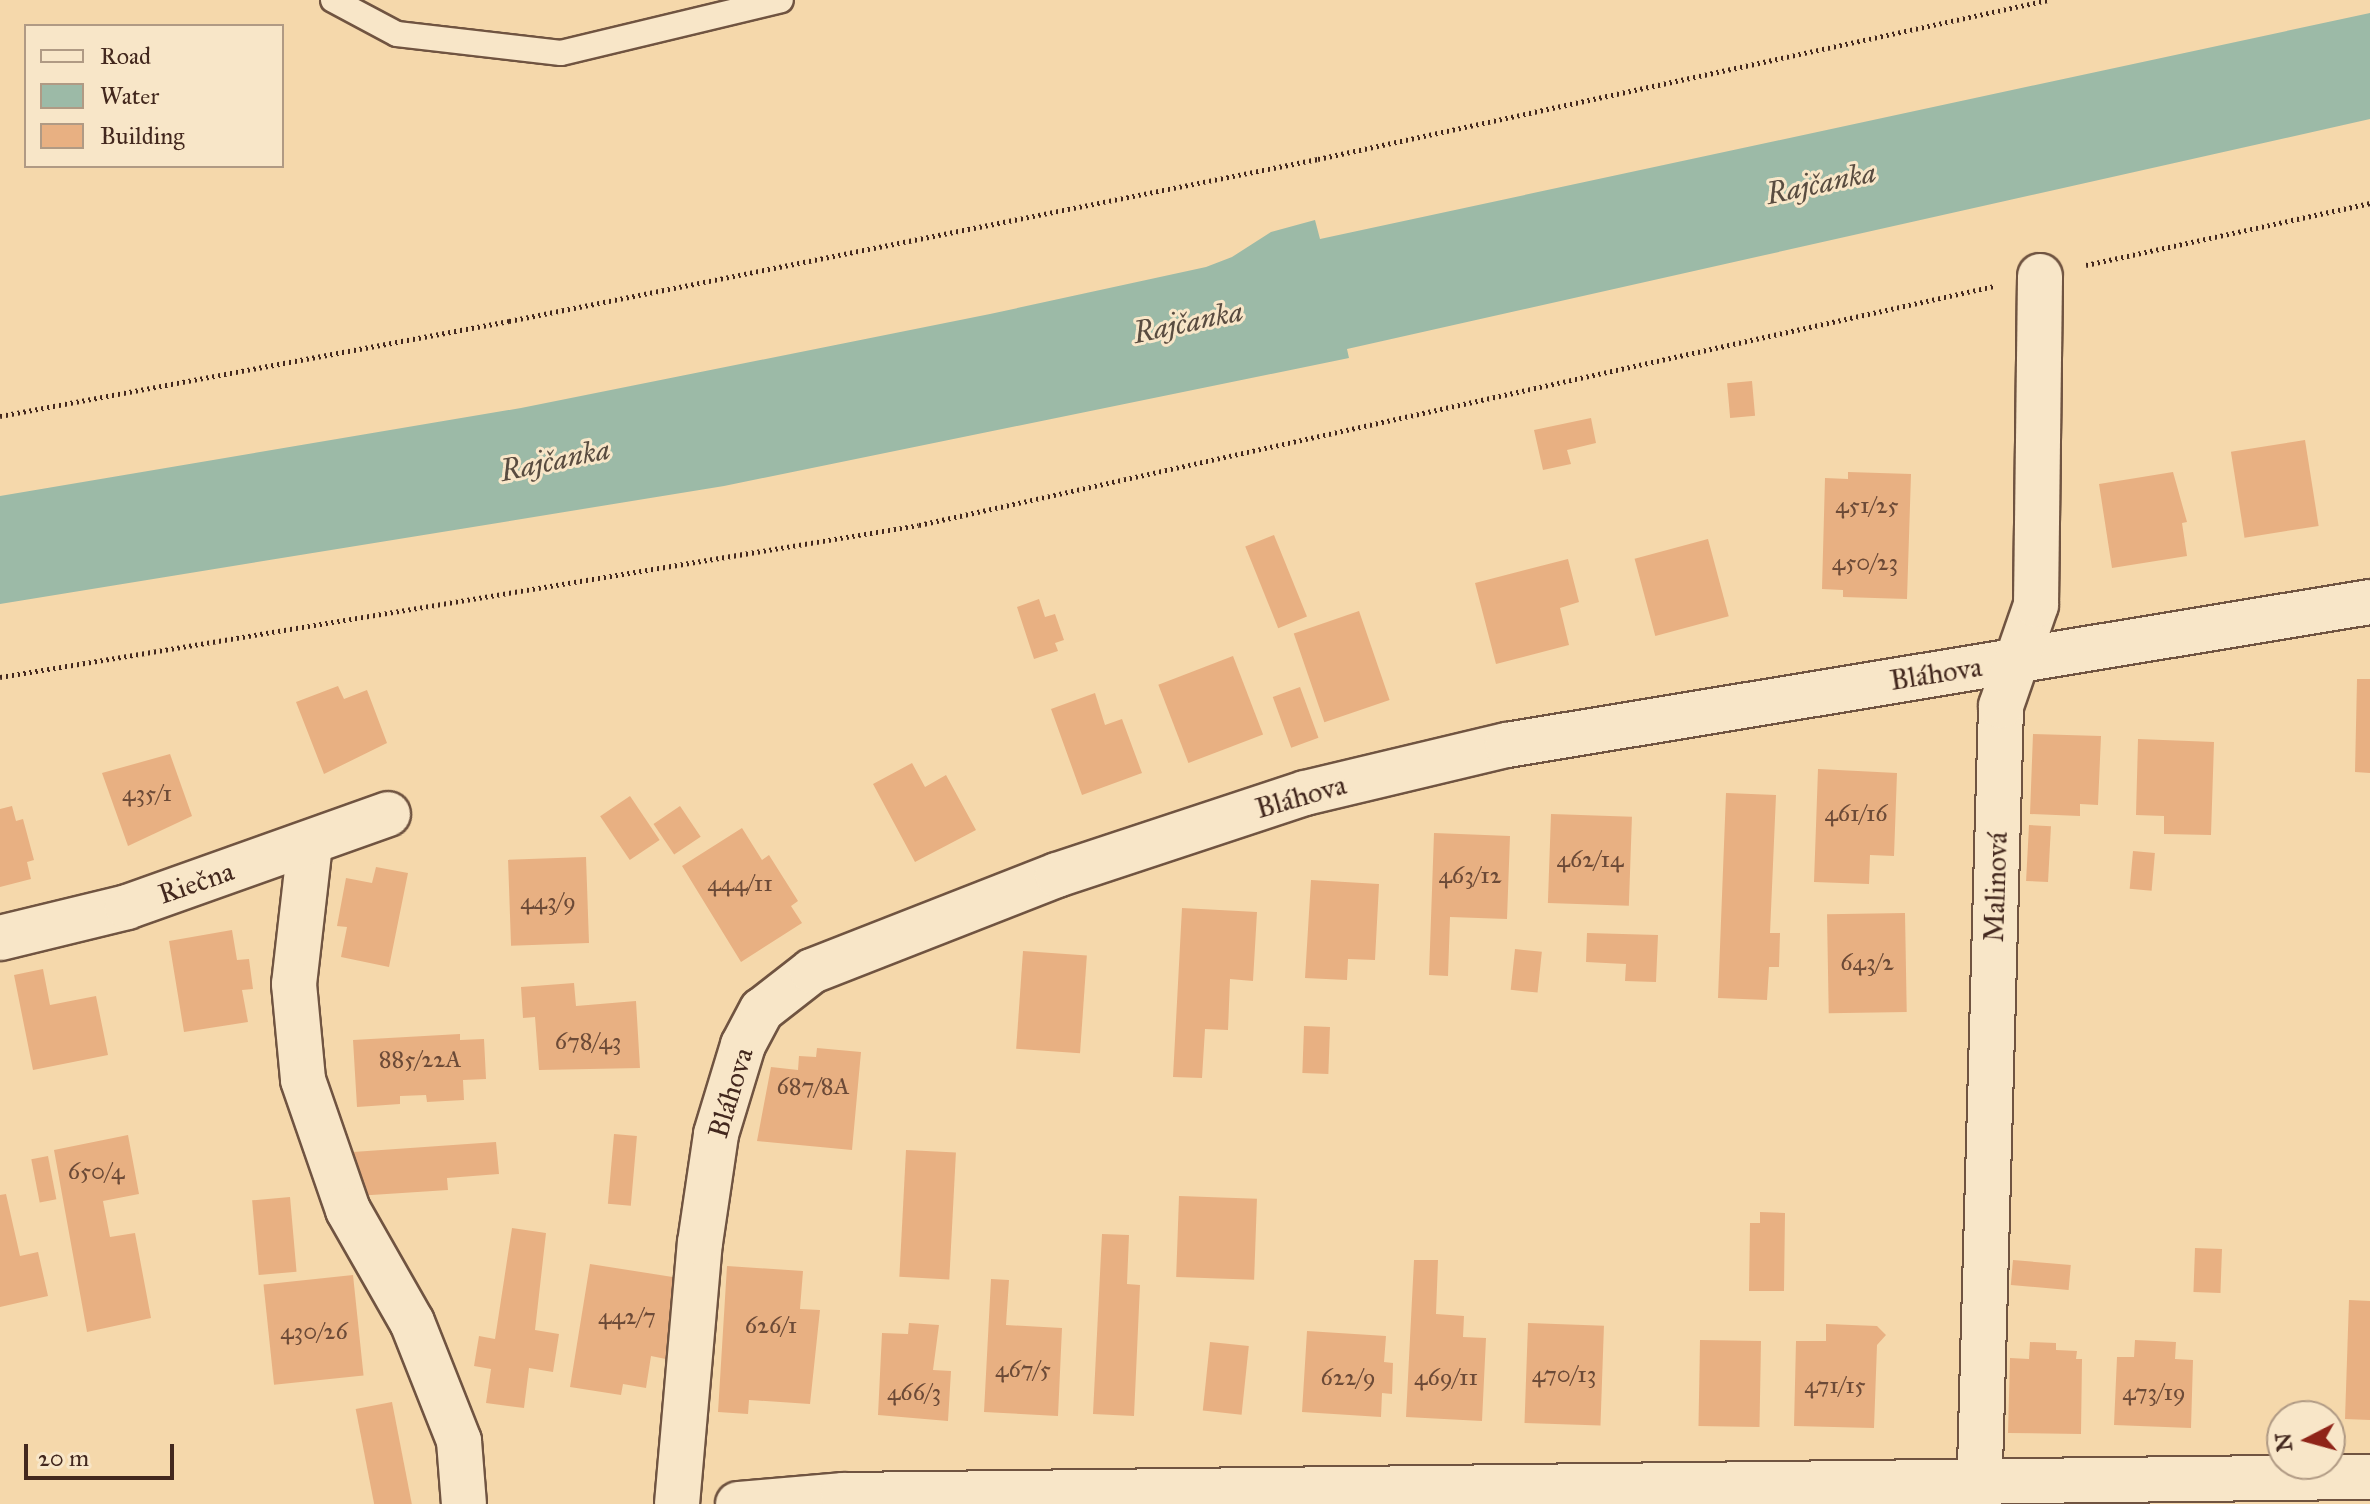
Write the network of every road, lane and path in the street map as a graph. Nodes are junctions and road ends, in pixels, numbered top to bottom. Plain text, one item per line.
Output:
1 (333, 0) edge
2 (781, 0) edge
3 (2048, 0) edge
4 (2370, 203) edge
5 (2040, 276) junction
6 (0, 416) edge
7 (2370, 602) edge
8 (2014, 662) junction
9 (0, 677) edge
10 (388, 814) dead end
11 (310, 844) junction
12 (0, 938) edge
13 (2370, 1477) edge
14 (1979, 1493) edge
15 (464, 1504) edge
16 (677, 1504) edge
17 (738, 1504) edge

1 - 2 lane
3 - 6 path
4 - 5 path
5 - 8 street, Malinová
5 - 9 path
7 - 8 street, Bláhova
8 - 14 street, Malinová
8 - 16 street, Bláhova
10 - 11 street, Riečna
11 - 12 street, Riečna
11 - 15 street
13 - 14 street
14 - 17 street

